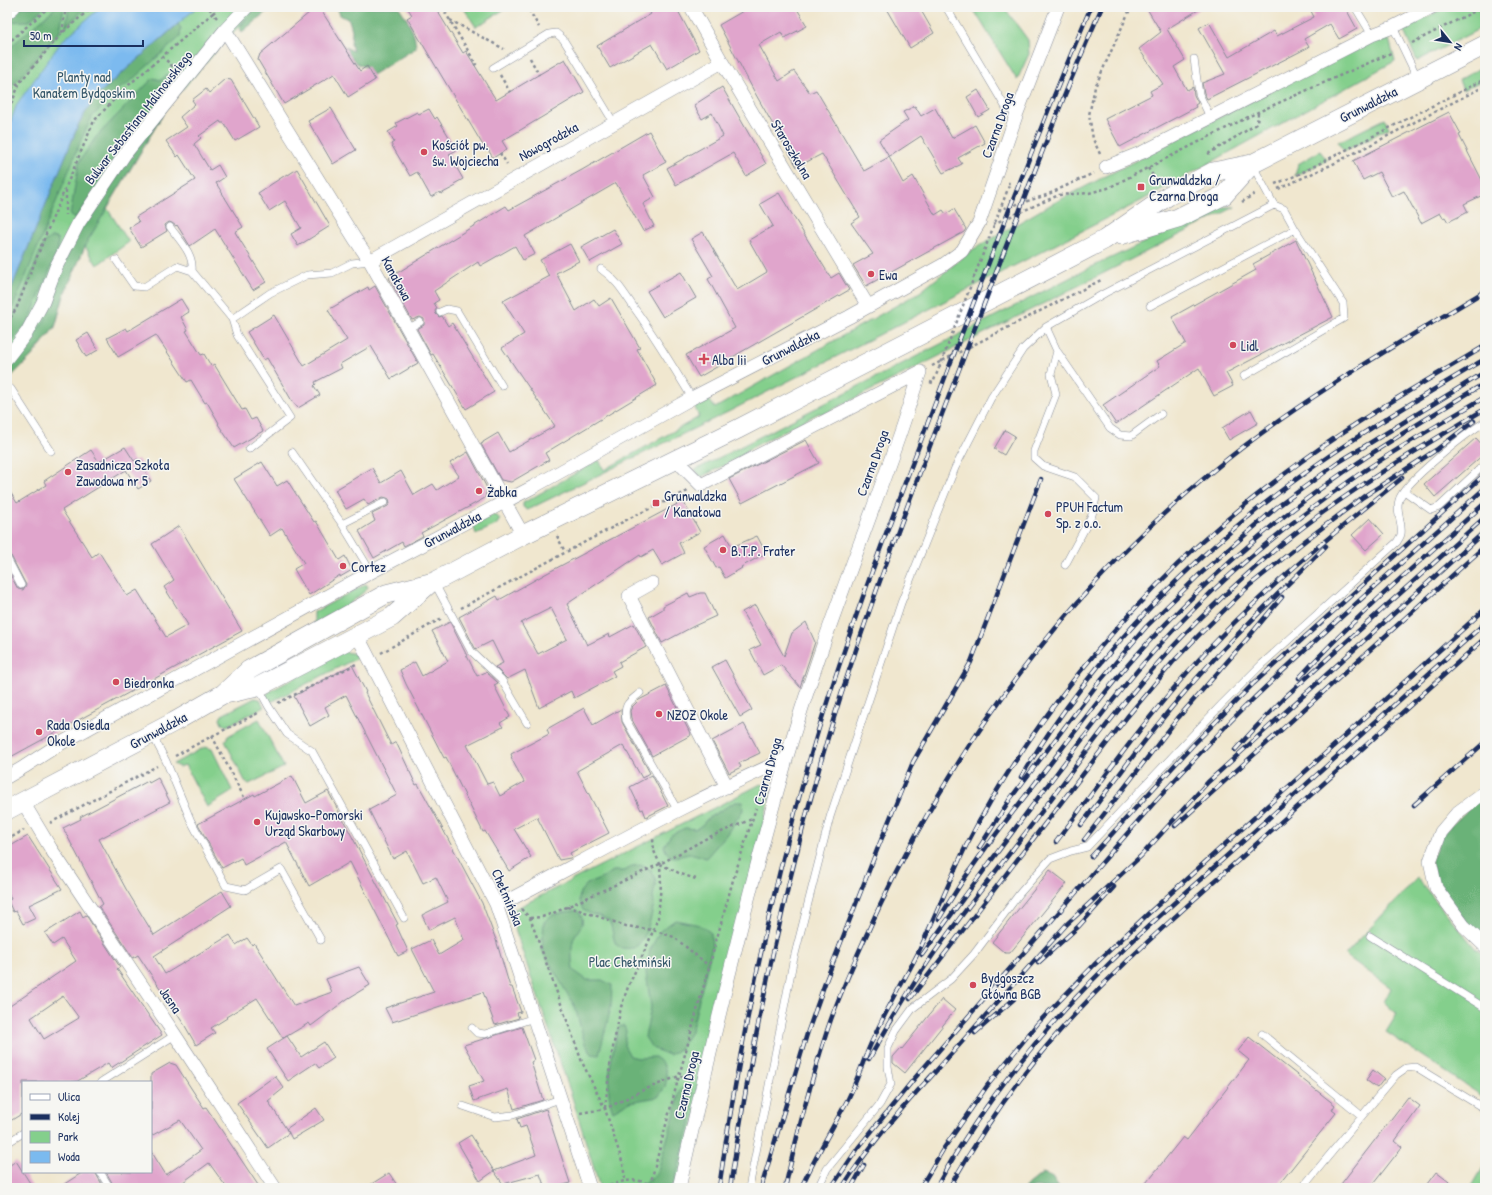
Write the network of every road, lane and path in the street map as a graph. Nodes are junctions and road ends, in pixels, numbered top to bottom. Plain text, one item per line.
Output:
1 (14, 7) edge
2 (49, 7) edge
3 (66, 7) edge
4 (92, 7) edge
5 (208, 7) edge
6 (247, 7) edge
7 (442, 7) edge
8 (691, 7) edge
9 (946, 7) edge
10 (1058, 7) edge
11 (1131, 7) edge
12 (1355, 7) edge
13 (1432, 7) edge
14 (1482, 7) edge
15 (529, 10) dead end
16 (7, 13) edge
17 (450, 20) junction
18 (1393, 27) junction
19 (226, 30) junction
20 (62, 33) junction
21 (1372, 35) junction
22 (545, 36) junction
23 (7, 44) edge
24 (1485, 45) edge
25 (1403, 47) junction
26 (525, 49) junction
27 (515, 55) junction
28 (1194, 59) dead end
29 (722, 62) junction
30 (474, 65) dead end
31 (494, 68) joint
32 (539, 75) dead end
33 (1418, 79) junction
34 (1485, 79) edge
35 (20, 82) junction
36 (1485, 86) edge
37 (510, 92) dead end
38 (7, 93) edge
39 (1017, 113) junction
40 (7, 115) edge
41 (1210, 117) junction
42 (614, 123) junction
43 (500, 153) dead end
44 (507, 164) dead end
45 (1252, 164) junction
46 (1106, 167) junction
47 (1148, 168) junction
48 (1157, 182) dead end
49 (1266, 191) junction
50 (1006, 194) dead end
51 (1241, 203) dead end
52 (1274, 205) junction
53 (984, 210) junction
54 (170, 228) dead end
55 (1295, 229) junction
56 (975, 232) junction
57 (1104, 240) junction
58 (962, 251) joint
59 (116, 260) dead end
60 (370, 261) junction
61 (601, 269) dead end
62 (192, 271) junction
63 (1109, 276) dead end
64 (868, 306) junction
65 (1150, 306) dead end
66 (440, 312) dead end
67 (232, 319) junction
68 (420, 322) dead end
69 (7, 323) edge
70 (1046, 327) junction
71 (407, 329) junction
72 (1057, 351) junction
73 (7, 358) edge
74 (939, 368) dead end
75 (920, 372) junction
76 (1244, 376) dead end
77 (7, 385) edge
78 (502, 386) dead end
79 (692, 398) junction
80 (1161, 414) dead end
81 (1485, 422) edge
82 (249, 449) dead end
83 (51, 451) dead end
84 (292, 452) dead end
85 (676, 460) junction
86 (1485, 464) edge
87 (1404, 491) junction
88 (385, 502) dead end
89 (505, 502) junction
90 (342, 524) junction
91 (523, 535) junction
92 (7, 558) edge
93 (1065, 565) dead end
94 (371, 572) junction
95 (432, 583) junction
96 (652, 583) dead end
97 (21, 585) dead end
98 (357, 635) junction
99 (258, 687) junction
100 (640, 693) dead end
101 (223, 694) junction
102 (527, 723) dead end
103 (152, 734) junction
104 (786, 759) junction
105 (166, 761) junction
106 (7, 777) edge
107 (727, 786) junction
108 (1485, 792) edge
109 (245, 799) dead end
110 (757, 804) dead end
111 (15, 806) edge
112 (678, 811) junction
113 (752, 819) junction
114 (651, 825) junction
115 (39, 831) junction
116 (7, 840) edge
117 (660, 864) junction
118 (696, 879) dead end
119 (496, 904) junction
120 (566, 907) junction
121 (404, 918) dead end
122 (653, 930) junction
123 (1370, 936) dead end
124 (321, 940) dead end
125 (1485, 946) edge
126 (709, 966) junction
127 (1485, 1008) edge
128 (534, 1018) junction
129 (472, 1028) dead end
130 (175, 1034) junction
131 (1262, 1034) dead end
132 (679, 1076) junction
133 (703, 1080) junction
134 (103, 1081) edge
135 (560, 1099) junction
136 (463, 1106) dead end
137 (605, 1109) junction
138 (1485, 1109) edge
139 (566, 1116) junction
140 (1362, 1116) junction
141 (22, 1134) edge
142 (7, 1143) edge
143 (101, 1173) edge
144 (625, 1180) junction
145 (650, 1185) junction
146 (110, 1188) edge
147 (275, 1188) edge
148 (590, 1188) edge
149 (604, 1188) edge
150 (654, 1188) edge
151 (679, 1188) edge
152 (749, 1188) edge
153 (818, 1188) edge
154 (1302, 1188) edge

1 - 16 street
2 - 23 path
3 - 20 path
4 - 20 path
5 - 69 path
6 - 19 street, Bulwar Sebastiana Malinowskiego
7 - 17 path
8 - 29 street, Staroszkolna
9 - 39 lane
10 - 39 street, Czarna Droga
11 - 46 path
12 - 21 lane
13 - 18 street
14 - 25 path
15 - 22 path
17 - 27 path
17 - 30 path
18 - 21 street
18 - 25 lane
19 - 60 street, Kanałowa
19 - 73 street, Bulwar Sebastiana Malinowskiego
20 - 35 path
21 - 41 street
22 - 26 lane
22 - 42 lane
24 - 33 main road, Grunwaldzka
25 - 33 lane
25 - 47 path
26 - 27 lane
26 - 32 path
27 - 31 lane
28 - 41 lane
29 - 42 street, Nowogrodzka
29 - 64 street, Staroszkolna
31 - 37 path
33 - 45 main road, Grunwaldzka
34 - 49 path
35 - 38 path
35 - 40 path
36 - 49 path
39 - 53 street, Czarna Droga
41 - 46 street
42 - 60 street, Nowogrodzka
43 - 44 path
45 - 49 lane
45 - 57 main road, Grunwaldzka
45 - 57 main road, Grunwaldzka
46 - 53 path
47 - 48 path
47 - 56 path
49 - 51 path
49 - 52 lane
50 - 74 path, bridge
52 - 55 lane
52 - 70 lane
53 - 56 street, Czarna Droga
54 - 62 lane
55 - 65 lane
55 - 76 lane
56 - 58 street, Czarna Droga
57 - 85 main road, Grunwaldzka
58 - 64 street, Grunwaldzka
59 - 62 lane
60 - 67 lane
60 - 71 street, Kanałowa
61 - 79 lane
62 - 67 lane
63 - 75 path
64 - 79 street, Grunwaldzka
66 - 78 lane
67 - 82 lane
68 - 71 lane
70 - 72 lane
70 - 152 lane
71 - 89 street, Kanałowa
72 - 80 lane
72 - 93 lane
75 - 85 street
75 - 104 street, Czarna Droga
77 - 83 lane
79 - 89 street, Grunwaldzka
81 - 87 lane
84 - 90 lane
85 - 91 main road, Grunwaldzka
86 - 87 lane
87 - 153 lane
88 - 90 lane
89 - 91 street, Kanałowa
89 - 94 street, Grunwaldzka
90 - 94 lane
91 - 95 main road, Grunwaldzka
92 - 97 lane
94 - 106 street, Grunwaldzka
95 - 98 main road, Grunwaldzka
95 - 101 main road, Grunwaldzka
95 - 102 lane
96 - 107 street
98 - 99 main road, Grunwaldzka
98 - 119 street, Chełmińska
99 - 101 main road, Grunwaldzka
99 - 121 lane
100 - 112 lane
101 - 103 main road, Grunwaldzka
103 - 105 lane
103 - 111 main road, Grunwaldzka
104 - 107 street
104 - 133 street, Czarna Droga
105 - 109 path
105 - 115 path
105 - 124 lane
107 - 112 street
108 - 125 street
110 - 113 path
111 - 115 street, Jasna
112 - 114 street
113 - 117 path
113 - 126 path
114 - 117 path
114 - 119 street
115 - 116 path
115 - 130 street, Jasna
117 - 118 path
117 - 120 path
117 - 122 path
119 - 128 street, Chełmińska
120 - 122 path
120 - 137 path
122 - 126 path
122 - 137 path
123 - 127 lane
126 - 132 path
128 - 129 lane
128 - 135 street, Chełmińska
130 - 134 lane
130 - 147 street, Jasna
131 - 140 lane
132 - 133 path
132 - 137 path
132 - 145 path
133 - 151 street, Czarna Droga
135 - 136 lane
135 - 139 street, Chełmińska
137 - 139 path
137 - 144 path
138 - 140 lane
139 - 148 street, Chełmińska
140 - 154 lane
141 - 142 lane
143 - 146 lane
144 - 145 path
144 - 149 path
145 - 150 path

